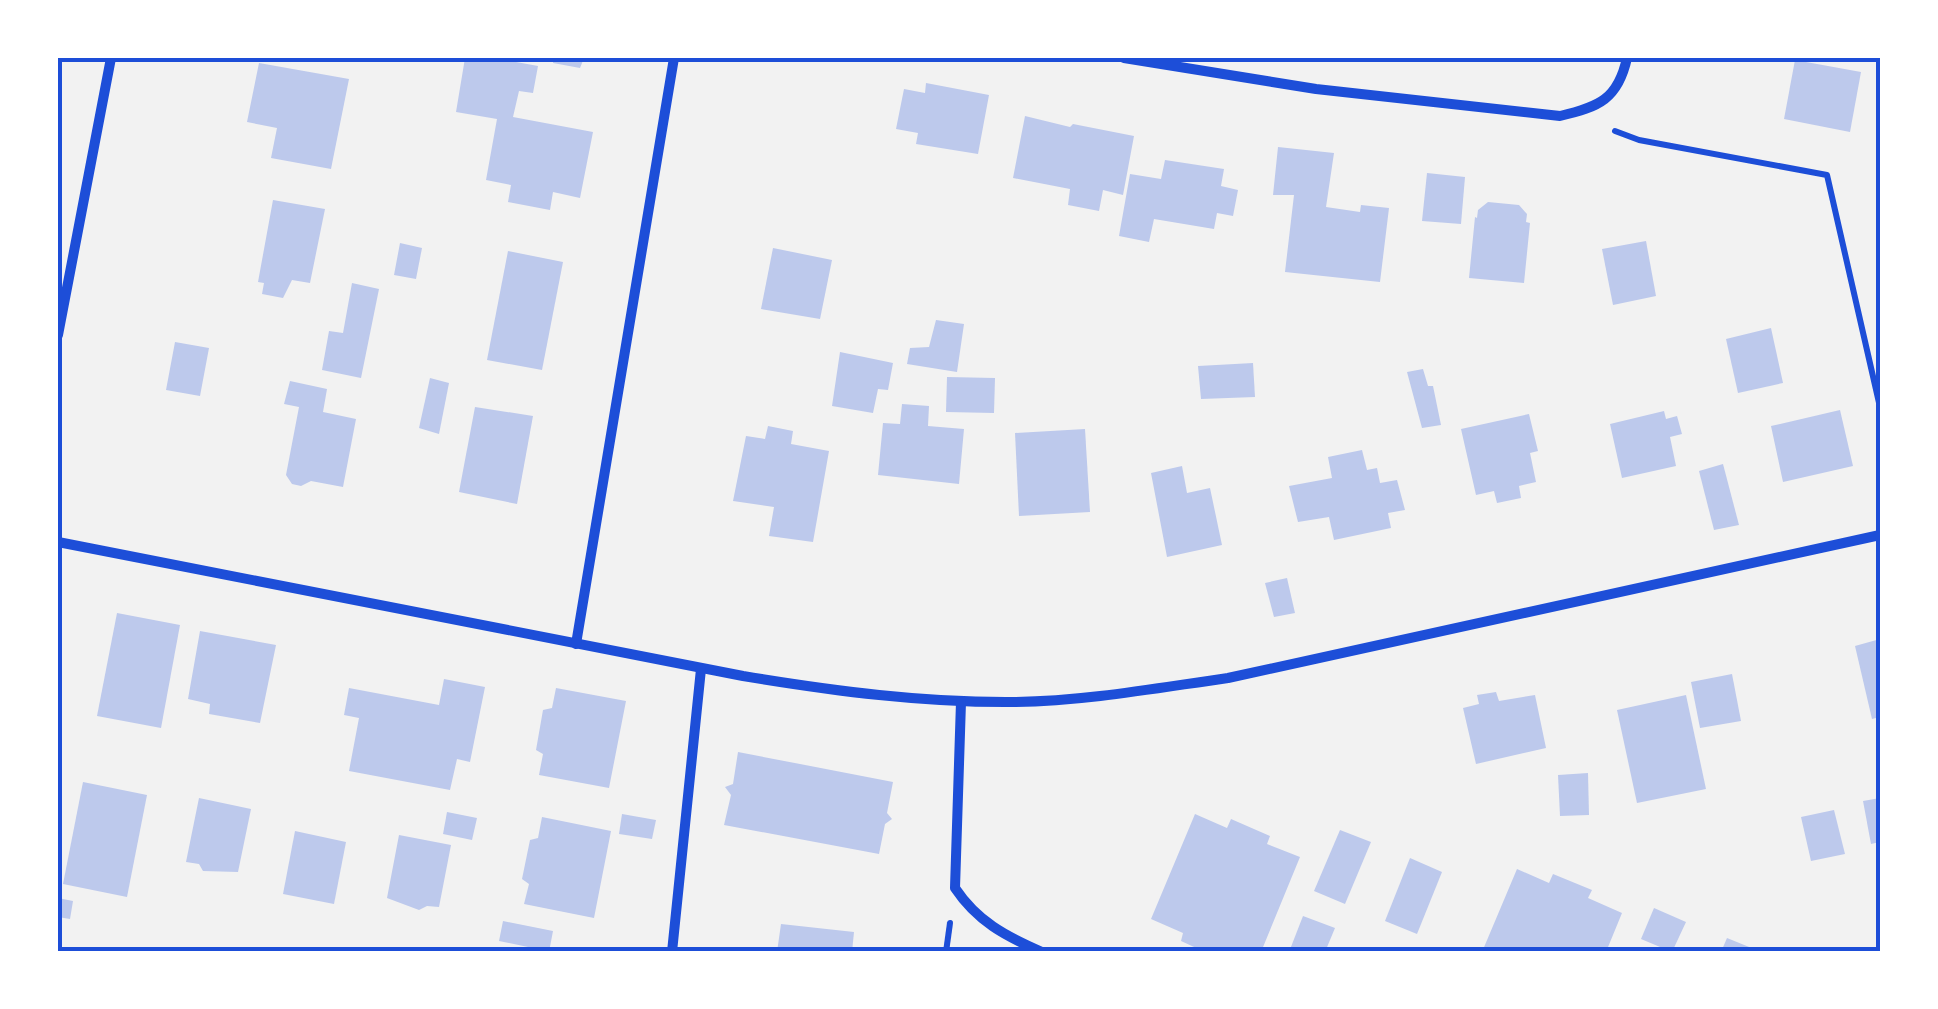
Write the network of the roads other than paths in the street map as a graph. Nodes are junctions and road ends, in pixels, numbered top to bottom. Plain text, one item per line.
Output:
1 (111, 58) edge
2 (674, 58) edge
3 (1124, 58) edge
4 (1628, 58) edge
5 (58, 335) edge
6 (1880, 535) edge
7 (58, 542) edge
8 (576, 644) junction
9 (700, 668) junction
10 (961, 702) junction
11 (672, 952) edge
12 (1042, 952) edge

1 - 5 street
2 - 8 street
3 - 4 street
6 - 10 street
7 - 8 street
8 - 9 street
9 - 10 street
9 - 11 street
10 - 12 street

